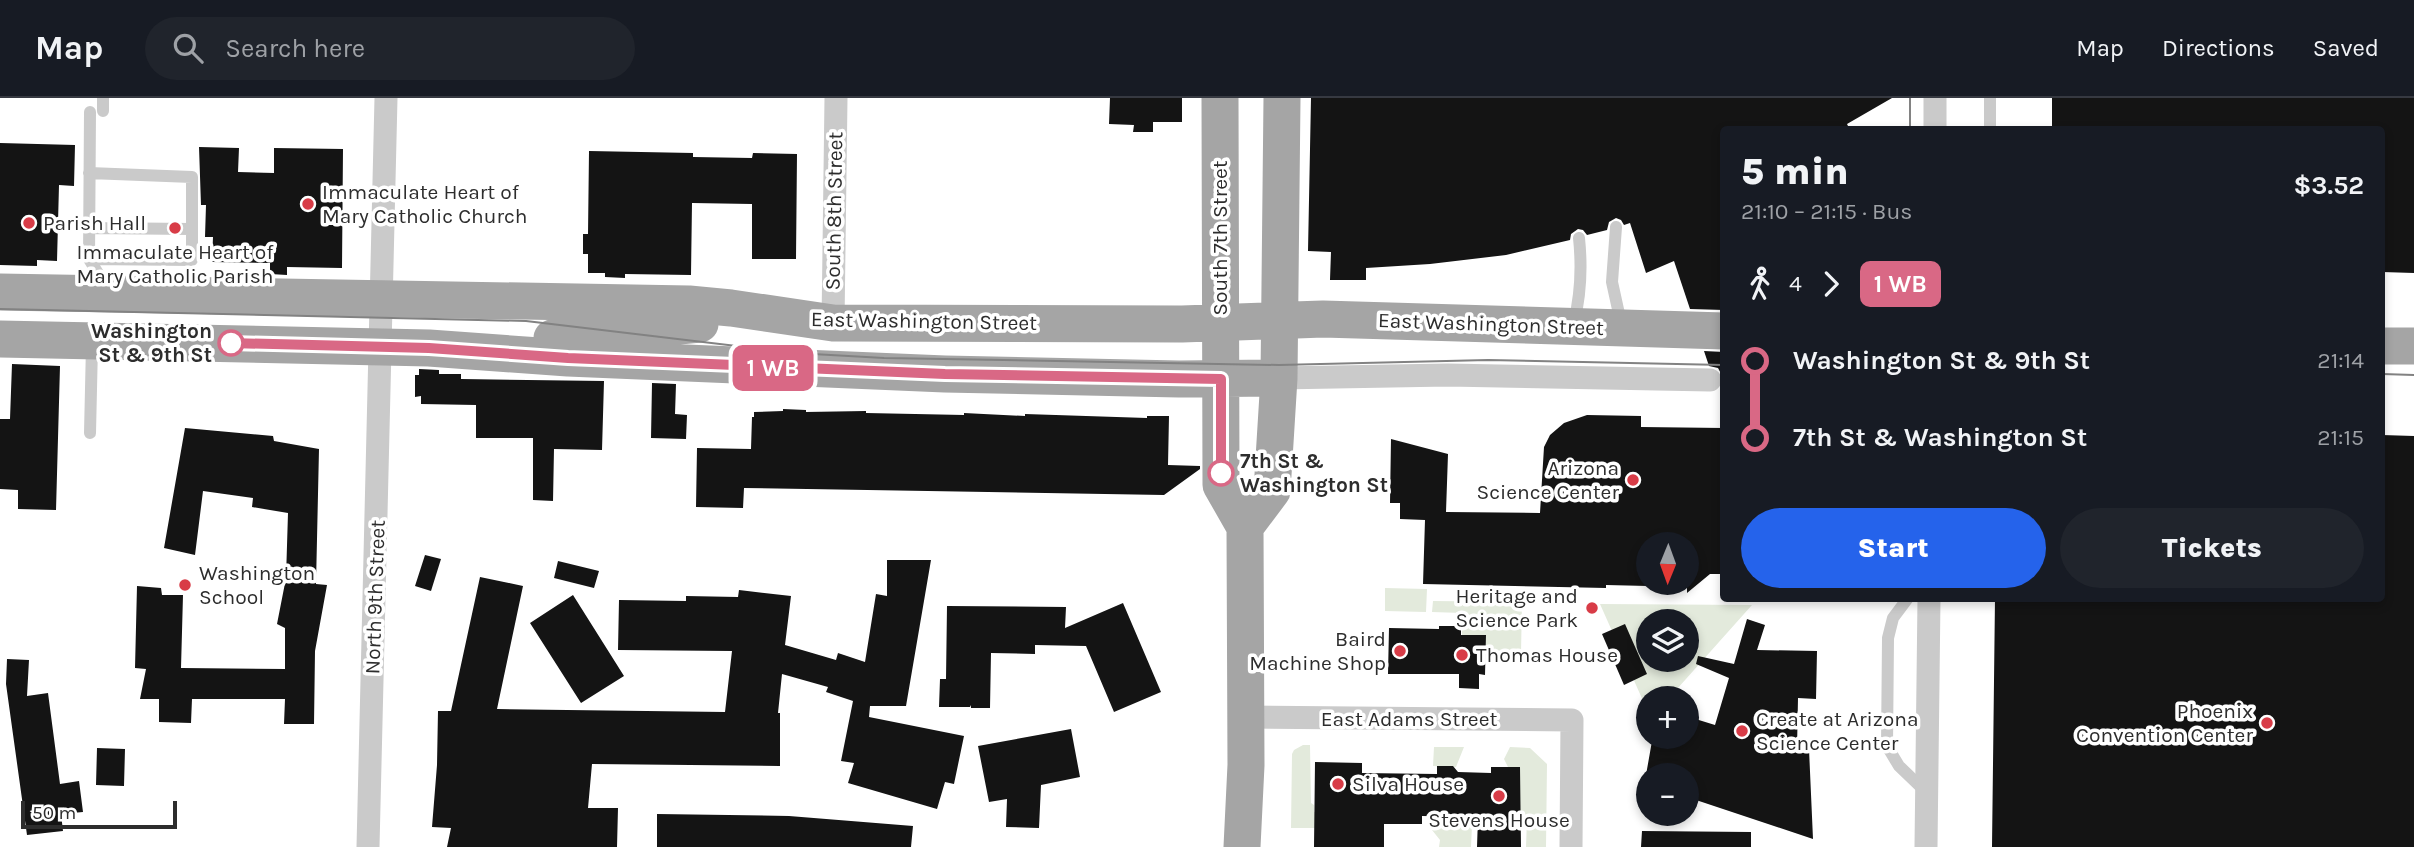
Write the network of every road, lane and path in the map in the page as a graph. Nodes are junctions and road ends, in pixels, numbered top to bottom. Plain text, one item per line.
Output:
1 (386, 98) edge
2 (836, 98) edge
3 (1220, 98) edge
4 (1282, 98) edge
5 (1935, 98) edge
6 (1990, 98) edge
7 (99, 107) edge
8 (1935, 126) edge
9 (1990, 126) edge
10 (89, 173) junction
11 (1616, 227) dead end
12 (89, 228) junction
13 (191, 229) junction
14 (1579, 238) dead end
15 (89, 259) junction
16 (0, 292) edge
17 (100, 294) junction
18 (382, 299) junction
19 (1280, 321) junction
20 (833, 323) junction
21 (1221, 323) junction
22 (1573, 326) junction
23 (1622, 327) junction
24 (1720, 331) edge
25 (0, 339) edge
26 (92, 341) junction
27 (2385, 345) edge
28 (381, 346) junction
29 (2414, 346) edge
30 (429, 348) junction
31 (1279, 378) junction
32 (1221, 379) junction
33 (1710, 380) dead end
34 (90, 433) dead end
35 (1245, 527) junction
36 (1905, 602) edge
37 (1929, 602) edge
38 (1246, 717) junction
39 (1927, 792) junction
40 (368, 847) edge
41 (1242, 847) edge
42 (1572, 847) edge
43 (1926, 847) edge

1 - 18 street, North 9th Street
2 - 20 street, South 8th Street
3 - 21 main road, South 7th Street
4 - 19 main road
5 - 8 street
6 - 9 lane
7 - 10 lane
10 - 12 lane
10 - 13 lane
11 - 23 lane
12 - 13 lane
12 - 15 lane
13 - 15 lane
14 - 22 lane
15 - 17 lane
16 - 17 main road, East Washington Street
17 - 18 main road, East Washington Street
18 - 20 main road, East Washington Street
18 - 28 street, North 9th Street
19 - 21 main road, East Washington Street
19 - 22 main road, East Washington Street
19 - 31 main road
20 - 21 main road, East Washington Street
20 - 30 main road
21 - 32 main road, South 7th Street
22 - 23 main road, East Washington Street
23 - 24 main road, East Washington Street
25 - 26 main road
26 - 28 main road
26 - 34 lane
27 - 29 main road
28 - 30 main road
28 - 40 street, North 9th Street
30 - 32 main road
31 - 32 main road
31 - 33 street
31 - 35 main road
32 - 35 main road, South 7th Street
35 - 38 main road
36 - 39 lane
37 - 39 street
38 - 41 main road
38 - 42 street, East Adams Street
39 - 43 street

